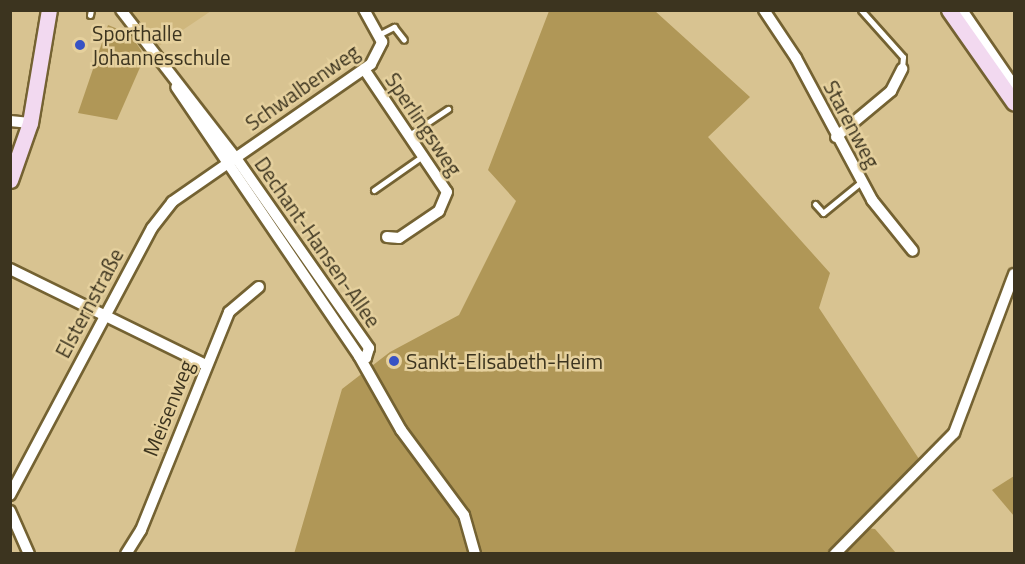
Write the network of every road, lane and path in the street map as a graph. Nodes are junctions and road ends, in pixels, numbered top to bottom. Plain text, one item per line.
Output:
1 (49, 10) edge
2 (122, 10) edge
3 (364, 10) edge
4 (764, 10) edge
5 (861, 10) edge
6 (949, 10) edge
7 (962, 10) edge
8 (380, 34) junction
9 (404, 40) dead end
10 (364, 69) junction
11 (902, 69) joint
12 (1014, 86) edge
13 (176, 87) junction
14 (1014, 104) edge
15 (448, 109) dead end
16 (10, 121) edge
17 (30, 123) junction
18 (409, 135) junction
19 (836, 137) junction
20 (424, 155) junction
21 (236, 158) junction
22 (225, 165) junction
23 (10, 180) edge
24 (861, 182) junction
25 (374, 190) dead end
26 (815, 204) dead end
27 (387, 237) dead end
28 (913, 250) dead end
29 (10, 269) edge
30 (1014, 274) edge
31 (259, 287) dead end
32 (103, 317) junction
33 (359, 356) junction
34 (206, 365) junction
35 (10, 495) edge
36 (10, 511) edge
37 (28, 554) edge
38 (126, 554) edge
39 (475, 554) edge
40 (835, 554) edge

1 - 17 street
2 - 13 street, Dechant-Hansen-Allee
3 - 8 street, Schwalbenweg
4 - 19 street, Starenweg
5 - 11 lane
6 - 14 street
7 - 12 street
8 - 9 lane
8 - 10 street, Schwalbenweg
10 - 18 street, Sperlingsweg
10 - 21 street, Schwalbenweg
11 - 19 street
13 - 21 street, Dechant-Hansen-Allee
13 - 22 street, Dechant-Hansen-Allee
15 - 18 lane
16 - 17 street
17 - 23 street
18 - 20 street, Sperlingsweg
19 - 24 street, Starenweg
20 - 25 lane
20 - 27 street, Sperlingsweg
21 - 22 street, Elsternstraße
21 - 33 street, Dechant-Hansen-Allee
22 - 32 street, Elsternstraße
22 - 33 street, Dechant-Hansen-Allee
24 - 26 lane
24 - 28 street, Starenweg
29 - 32 street
30 - 40 street
31 - 34 street, Meisenweg
32 - 34 street
32 - 35 street, Elsternstraße
33 - 39 street
34 - 38 street, Meisenweg
36 - 37 street

